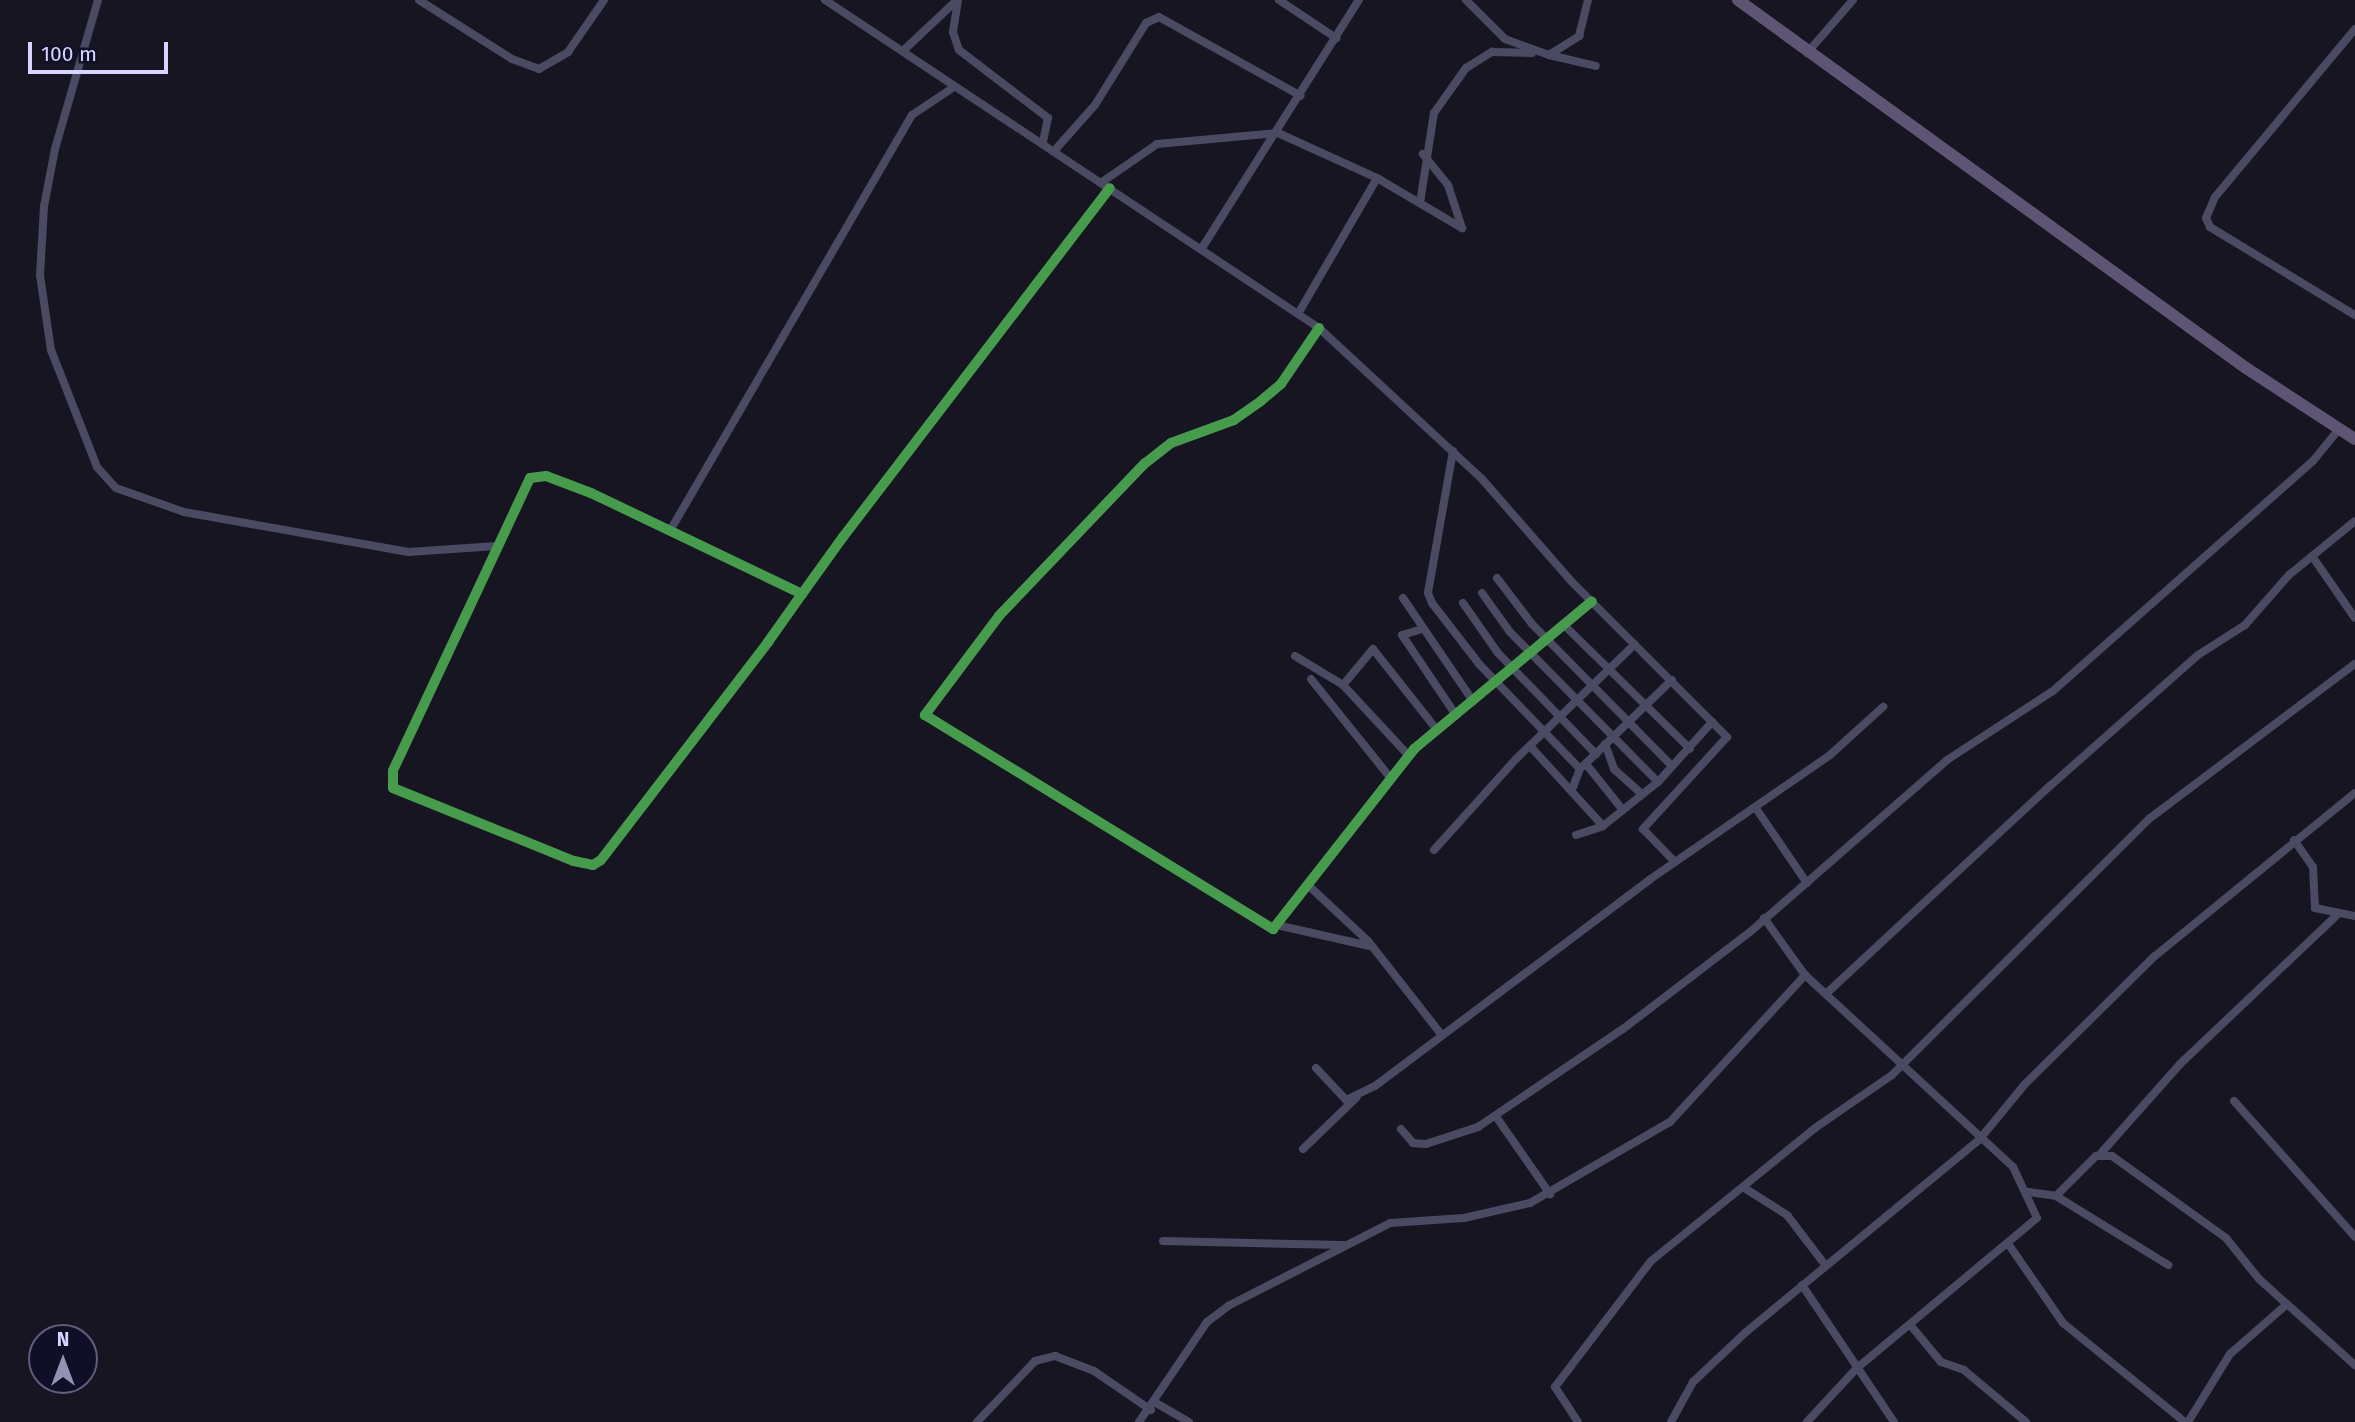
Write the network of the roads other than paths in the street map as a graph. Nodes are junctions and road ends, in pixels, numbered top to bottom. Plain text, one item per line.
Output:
1 (98, 0) edge
2 (419, 0) edge
3 (604, 0) edge
4 (825, 0) edge
5 (958, 0) edge
6 (1279, 0) edge
7 (1359, 0) edge
8 (1466, 0) edge
9 (1588, 0) edge
10 (1738, 0) edge
11 (1853, 0) edge
12 (1755, 5) edge
13 (2355, 29) edge
14 (1336, 38) junction
15 (905, 49) junction
16 (1807, 52) junction
17 (1532, 53) junction
18 (1549, 55) junction
19 (1596, 66) dead end
20 (954, 87) junction
21 (1301, 96) junction
22 (1278, 133) junction
23 (1043, 142) junction
24 (1055, 150) junction
25 (1423, 154) junction
26 (1377, 178) junction
27 (1102, 182) junction
28 (1110, 188) junction
29 (1420, 203) junction
30 (1202, 248) junction
31 (1298, 314) junction
32 (2355, 315) edge
33 (1318, 328) junction
34 (2339, 429) junction
35 (2355, 439) edge
36 (1453, 451) junction
37 (2355, 521) edge
38 (671, 529) junction
39 (497, 546) junction
40 (2312, 556) junction
41 (1497, 578) dead end
42 (1482, 593) dead end
43 (802, 594) junction
44 (1403, 597) dead end
45 (1592, 601) junction
46 (1463, 603) dead end
47 (2355, 618) edge
48 (1563, 624) junction
49 (1422, 629) junction
50 (1546, 638) junction
51 (1635, 644) junction
52 (1532, 651) junction
53 (1295, 656) dead end
54 (2355, 664) edge
55 (1512, 668) junction
56 (1612, 668) junction
57 (1311, 679) dead end
58 (1672, 680) junction
59 (1498, 681) junction
60 (1594, 683) junction
61 (1343, 685) junction
62 (1580, 697) junction
63 (1473, 701) junction
64 (1648, 703) junction
65 (1883, 707) dead end
66 (1563, 714) junction
67 (1456, 715) junction
68 (1632, 719) junction
69 (1712, 722) junction
70 (1437, 730) junction
71 (1548, 730) junction
72 (1614, 736) junction
73 (1605, 744) junction
74 (1530, 746) junction
75 (1690, 749) junction
76 (1596, 754) junction
77 (1408, 755) junction
78 (1583, 766) junction
79 (1672, 766) junction
80 (1389, 776) junction
81 (1561, 776) junction
82 (1658, 782) junction
83 (1573, 787) junction
84 (2355, 793) edge
85 (1642, 794) junction
86 (1755, 807) junction
87 (1622, 809) junction
88 (1603, 825) junction
89 (1576, 835) dead end
90 (2294, 840) junction
91 (1434, 850) dead end
92 (1675, 862) junction
93 (1807, 883) junction
94 (1309, 886) junction
95 (2336, 916) junction
96 (2355, 916) edge
97 (1765, 918) junction
98 (1280, 926) junction
99 (1370, 946) junction
100 (1805, 975) junction
101 (1828, 992) junction
102 (1441, 1034) junction
103 (1906, 1062) junction
104 (1316, 1068) dead end
105 (1356, 1098) junction
106 (2234, 1101) dead end
107 (1497, 1118) junction
108 (1401, 1129) dead end
109 (1979, 1140) junction
110 (1303, 1149) dead end
111 (2102, 1152) junction
112 (1746, 1189) junction
113 (2029, 1192) junction
114 (1550, 1194) junction
115 (2056, 1196) junction
116 (2355, 1237) edge
117 (1163, 1241) dead end
118 (1350, 1245) junction
119 (2009, 1245) junction
120 (2168, 1265) dead end
121 (1826, 1266) junction
122 (1802, 1285) junction
123 (2286, 1304) junction
124 (1912, 1327) junction
125 (2355, 1365) edge
126 (1856, 1370) junction
127 (1153, 1406) junction
128 (977, 1422) edge
129 (1139, 1422) edge
130 (1189, 1422) edge
131 (1578, 1422) edge
132 (1671, 1422) edge
133 (1807, 1422) edge
134 (1894, 1422) edge
135 (2026, 1422) edge
136 (2186, 1422) edge

1 - 39 street
2 - 3 street
4 - 15 street
5 - 15 street
5 - 23 street
6 - 14 street
7 - 14 street
8 - 17 street
9 - 18 street
10 - 12 main road
11 - 16 street
12 - 16 main road
13 - 32 street
14 - 21 street
15 - 20 street
16 - 34 main road
17 - 18 street
17 - 25 street
18 - 19 street
20 - 23 street
20 - 38 street
21 - 22 street
21 - 24 street
22 - 26 street
22 - 27 street
22 - 30 street
23 - 24 street
24 - 27 street
25 - 29 street
25 - 29 street
26 - 29 street
26 - 31 street
27 - 28 street
28 - 30 street
28 - 43 street
30 - 31 street
31 - 33 street
33 - 36 street
33 - 98 street
34 - 35 main road
34 - 93 street
36 - 45 street
36 - 59 street
37 - 40 street
38 - 39 street
38 - 43 street
39 - 43 street
40 - 47 street
40 - 101 street
41 - 50 street
42 - 52 street
44 - 49 street
45 - 48 street
45 - 51 street
46 - 55 street
48 - 50 street
48 - 56 street
49 - 63 street
49 - 67 street
50 - 52 street
50 - 60 street
51 - 56 street
51 - 58 street
52 - 55 street
52 - 62 street
53 - 61 street
54 - 103 street
55 - 59 street
55 - 66 street
56 - 60 street
56 - 64 street
57 - 80 street
58 - 64 street
58 - 69 street
59 - 63 street
59 - 71 street
60 - 62 street
60 - 68 street
61 - 70 street
61 - 77 street
62 - 66 street
62 - 72 street
63 - 67 street
64 - 68 street
64 - 75 street
65 - 86 street
66 - 71 street
66 - 76 street
67 - 70 street
68 - 72 street
68 - 79 street
69 - 75 street
69 - 92 street
70 - 77 street
71 - 74 street
71 - 78 street
72 - 73 street
72 - 82 street
73 - 76 street
73 - 85 street
74 - 81 street
74 - 91 street
75 - 79 street
76 - 78 street
77 - 80 street
78 - 81 street
78 - 83 street
78 - 87 street
79 - 82 street
80 - 94 street
81 - 83 street
82 - 85 street
83 - 88 street
84 - 90 street
85 - 87 street
86 - 92 street
86 - 93 street
87 - 88 street
88 - 89 street
90 - 95 street
90 - 109 street
92 - 102 street
93 - 97 street
94 - 98 street
94 - 99 street
95 - 96 street
95 - 111 street
97 - 100 street
97 - 107 street
98 - 99 street
99 - 102 street
100 - 101 street
100 - 114 street
101 - 103 street
102 - 105 street
103 - 109 street
103 - 112 street
104 - 105 street
105 - 110 street
106 - 116 street
107 - 108 street
107 - 114 street
109 - 113 street
109 - 121 street
111 - 115 street
111 - 123 street
112 - 121 street
112 - 131 street
113 - 115 street
113 - 119 street
114 - 118 street
115 - 120 street
117 - 118 street
118 - 127 street
119 - 124 street
119 - 136 street
121 - 122 street
122 - 126 street
122 - 132 street
123 - 125 street
123 - 136 street
124 - 126 street
124 - 135 street
126 - 133 street
126 - 134 street
127 - 128 street
127 - 129 street
127 - 130 street

